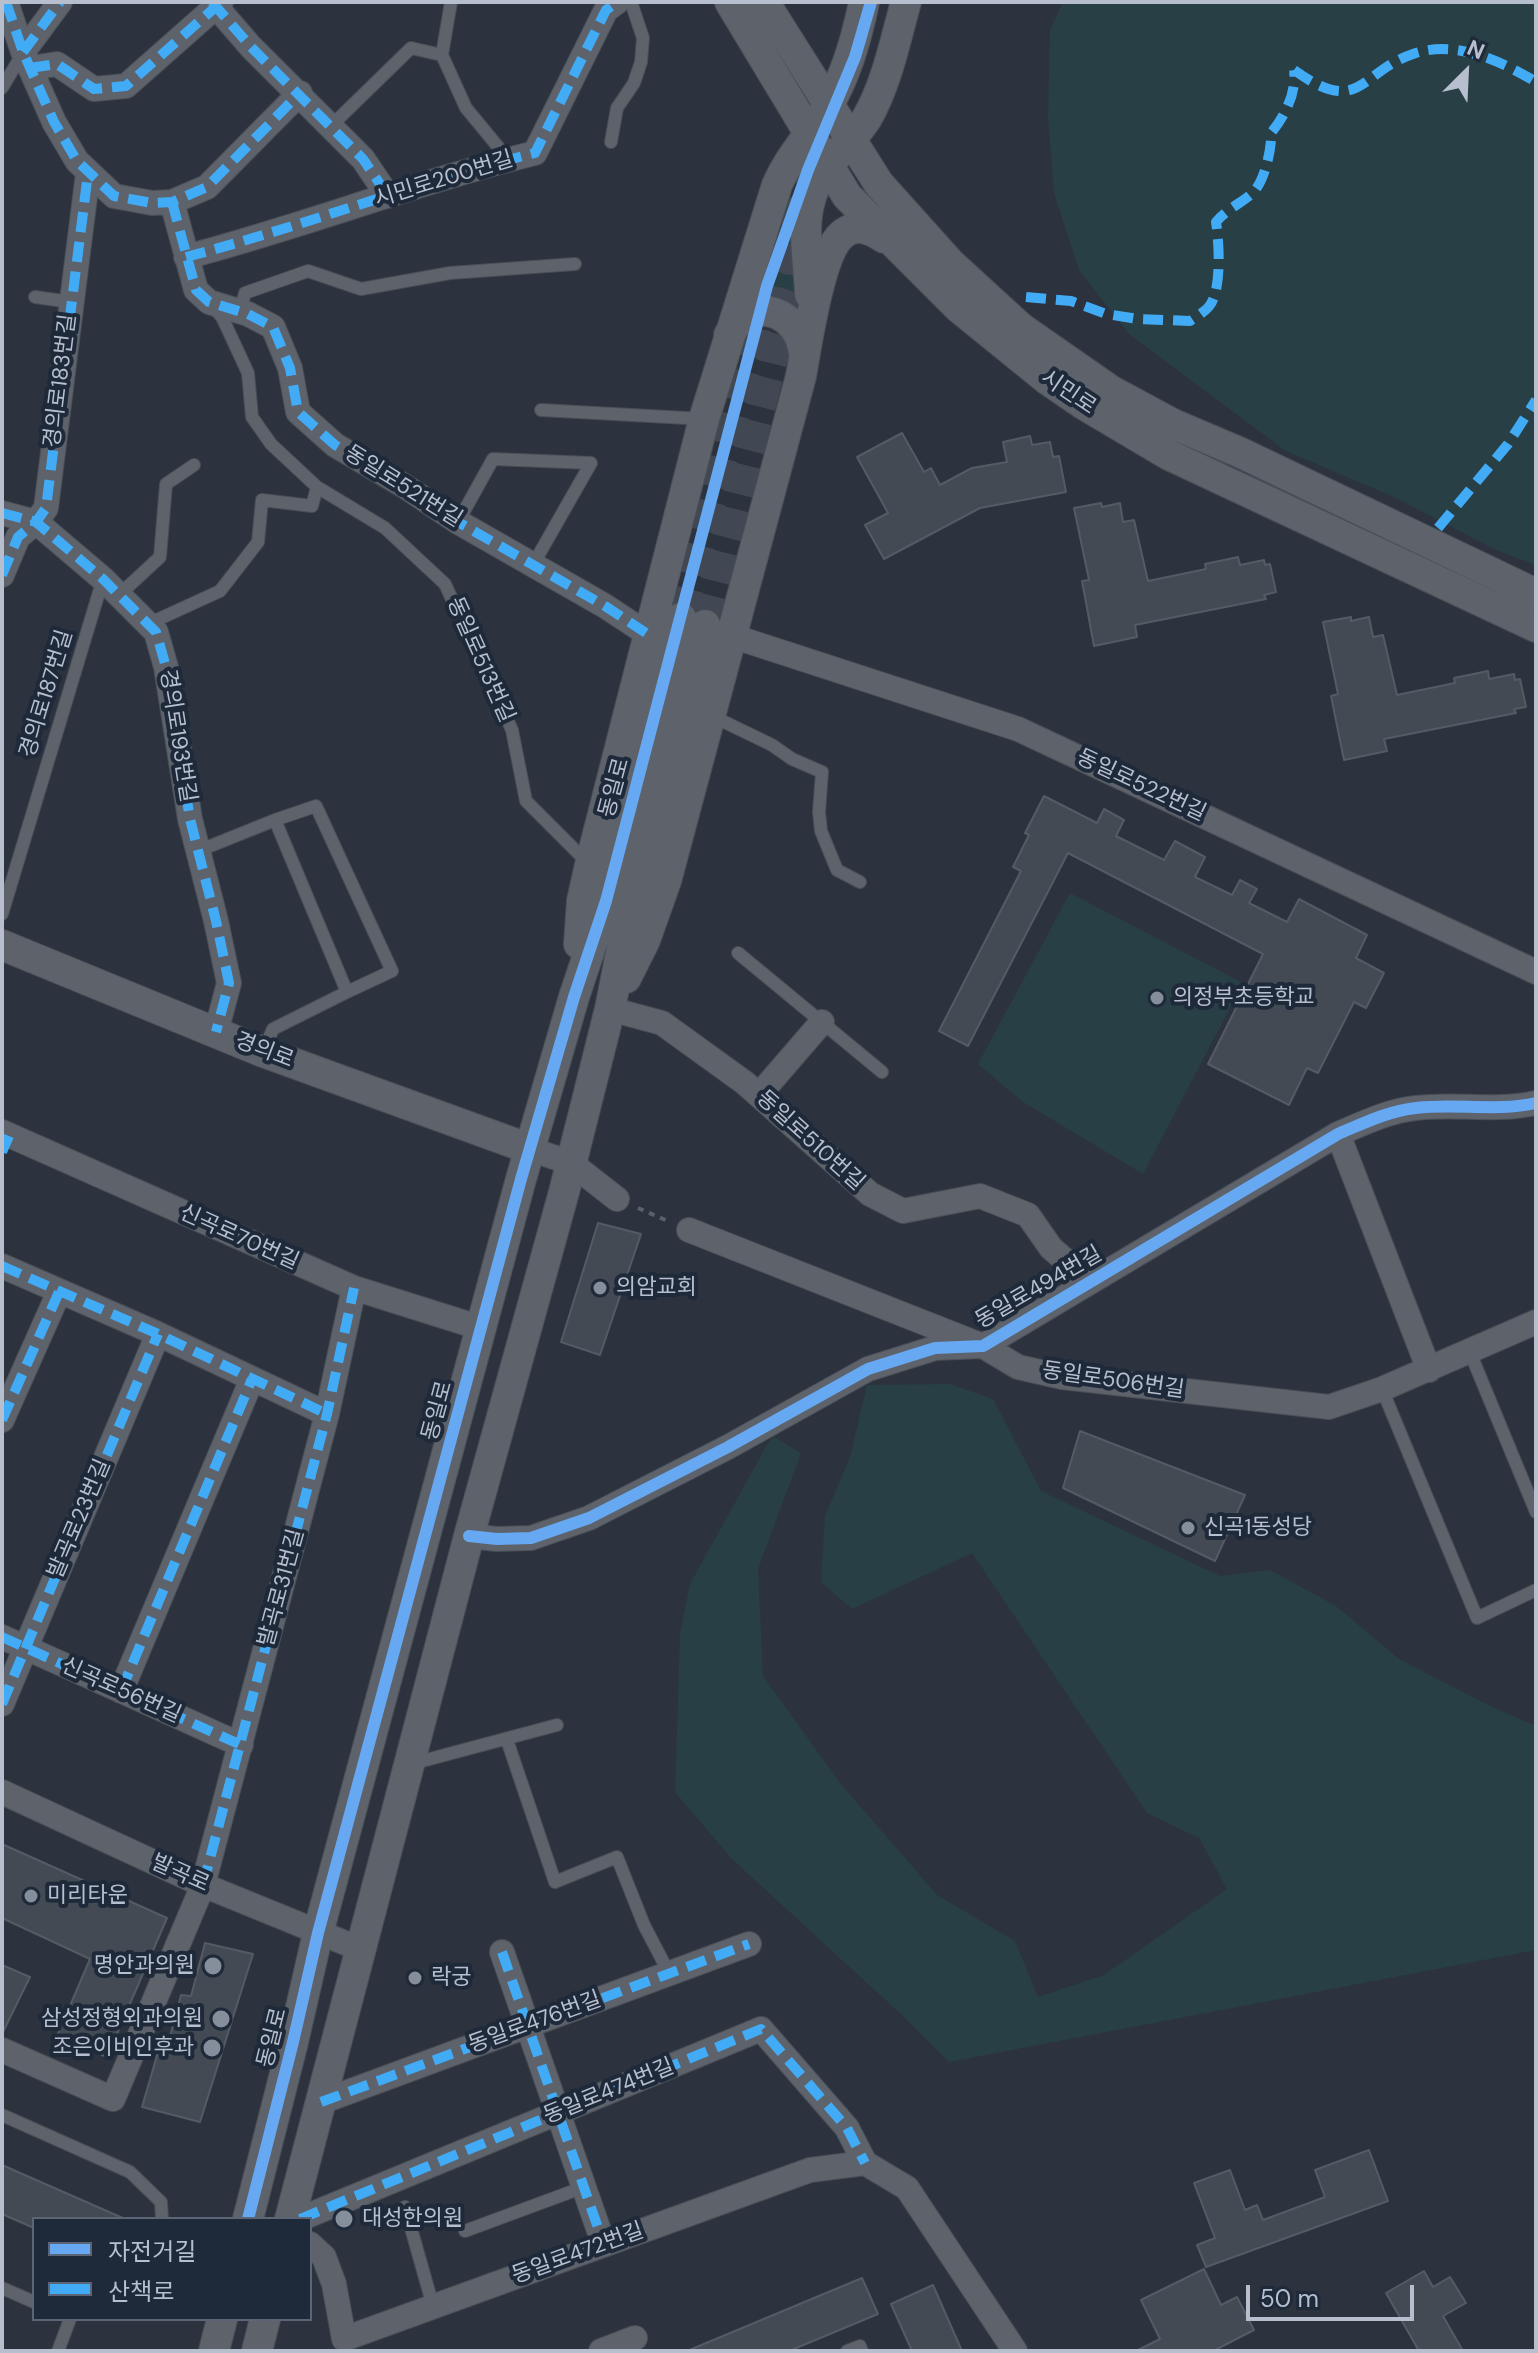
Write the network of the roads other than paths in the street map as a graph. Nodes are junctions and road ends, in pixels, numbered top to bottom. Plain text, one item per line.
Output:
1 (6, 2) edge
2 (60, 2) edge
3 (451, 2) edge
4 (617, 2) edge
5 (631, 2) edge
6 (730, 2) edge
7 (764, 2) edge
8 (783, 2) edge
9 (795, 2) edge
10 (864, 2) edge
11 (906, 2) edge
12 (216, 4) edge
13 (442, 55) junction
14 (27, 60) junction
15 (2, 88) edge
16 (300, 93) junction
17 (829, 106) junction
18 (331, 126) junction
19 (809, 134) junction
20 (850, 140) junction
21 (611, 142) dead end
22 (509, 160) junction
23 (827, 166) junction
24 (88, 173) junction
25 (388, 196) junction
26 (172, 202) junction
27 (901, 252) junction
28 (186, 257) junction
29 (575, 264) dead end
30 (35, 297) dead end
31 (71, 302) junction
32 (209, 302) junction
33 (240, 312) junction
34 (810, 327) junction
35 (728, 337) junction
36 (805, 357) junction
37 (541, 410) dead end
38 (704, 419) junction
39 (194, 465) dead end
40 (317, 487) junction
41 (2, 513) edge
42 (36, 522) junction
43 (458, 522) junction
44 (534, 563) junction
45 (2, 575) edge
46 (111, 587) junction
47 (1536, 594) edge
48 (148, 624) junction
49 (706, 626) junction
50 (1536, 627) edge
51 (649, 635) junction
52 (710, 715) junction
53 (275, 820) junction
54 (198, 851) junction
55 (590, 865) junction
56 (860, 882) dead end
57 (2, 914) edge
58 (2, 945) edge
59 (738, 953) dead end
60 (1536, 972) edge
61 (347, 992) junction
62 (574, 997) junction
63 (610, 1009) junction
64 (822, 1022) junction
65 (216, 1032) junction
66 (263, 1052) junction
67 (882, 1072) dead end
68 (759, 1095) junction
69 (1536, 1103) edge
70 (1338, 1134) junction
71 (4, 1140) edge
72 (530, 1149) junction
73 (571, 1163) junction
74 (617, 1199) road end
75 (689, 1230) road end
76 (2, 1266) edge
77 (1090, 1282) junction
78 (354, 1288) junction
79 (59, 1292) junction
80 (1536, 1322) edge
81 (481, 1328) junction
82 (158, 1334) junction
83 (983, 1346) junction
84 (1469, 1350) junction
85 (1429, 1370) junction
86 (252, 1379) junction
87 (1382, 1389) junction
88 (327, 1414) junction
89 (2, 1420) edge
90 (1536, 1512) edge
91 (469, 1536) junction
92 (1536, 1590) edge
93 (2, 1637) edge
94 (26, 1648) junction
95 (121, 1691) junction
96 (2, 1704) edge
97 (557, 1725) dead end
98 (507, 1740) junction
99 (241, 1745) junction
100 (408, 1765) junction
101 (2, 1792) edge
102 (203, 1885) junction
103 (318, 1933) junction
104 (749, 1944) dead end
105 (360, 1949) junction
106 (502, 1952) dead end
107 (669, 1973) junction
108 (528, 2025) junction
109 (2, 2050) edge
110 (321, 2102) junction
111 (558, 2113) junction
112 (2, 2115) edge
113 (865, 2163) junction
114 (584, 2187) junction
115 (405, 2207) dead end
116 (162, 2217) edge
117 (249, 2217) edge
118 (291, 2217) edge
119 (305, 2217) edge
120 (465, 2231) dead end
121 (604, 2245) junction
122 (312, 2246) edge
123 (2, 2288) edge
124 (32, 2301) edge
125 (433, 2306) junction
126 (69, 2321) edge
127 (222, 2321) edge
128 (264, 2321) edge
129 (344, 2345) edge
130 (639, 2345) edge
131 (58, 2351) edge
132 (214, 2351) edge
133 (257, 2351) edge
134 (601, 2351) edge
135 (847, 2351) edge
136 (862, 2351) edge
137 (1015, 2351) edge

1 - 14 street
2 - 14 street
3 - 13 lane
4 - 22 street, 시민로200번길
5 - 21 lane
6 - 19 street, 시민로
7 - 17 street, 시민로
8 - 9 street
10 - 17 street
11 - 20 street
12 - 14 street
12 - 16 street
13 - 18 lane
13 - 22 lane
14 - 15 lane
14 - 24 street
16 - 18 street
16 - 26 street
17 - 19 street
17 - 20 street, 시민로
18 - 25 street
19 - 23 street, 시민로
19 - 35 street
20 - 23 street
20 - 47 street, 시민로
22 - 25 street, 시민로200번길
23 - 27 street, 시민로
23 - 34 street
24 - 26 street
24 - 31 street, 경의로183번길
25 - 28 street, 시민로200번길
26 - 28 street, 동일로513번길
27 - 34 street
27 - 50 street, 시민로
28 - 32 street, 동일로513번길
29 - 33 lane
30 - 31 lane
31 - 42 street, 경의로183번길
32 - 33 street, 동일로521번길
32 - 40 lane, 동일로513번길
33 - 43 street, 동일로521번길
34 - 36 street
35 - 36 street
35 - 38 street
36 - 49 street
37 - 38 lane
38 - 51 street
39 - 46 lane
40 - 48 lane
40 - 55 lane, 동일로513번길
41 - 42 street, 경의로193번길
42 - 45 street, 경의로183번길
42 - 46 street, 경의로193번길
43 - 44 street, 동일로521번길
43 - 44 lane
44 - 51 street, 동일로521번길
46 - 48 street, 경의로193번길
46 - 57 lane, 경의로187번길
48 - 54 street, 경의로193번길
49 - 52 street
49 - 60 street, 동일로522번길
49 - 62 street, 동일로
49 - 63 street, 동일로
51 - 55 street
52 - 56 lane
52 - 63 street
53 - 54 lane
53 - 61 lane
53 - 61 lane
54 - 65 street, 경의로193번길
55 - 62 street
58 - 65 street, 경의로
59 - 64 lane
61 - 66 lane
62 - 72 street, 동일로
63 - 68 street, 동일로510번길
63 - 73 street, 동일로
64 - 67 lane
64 - 68 street
65 - 66 street, 경의로
66 - 72 street, 경의로
68 - 77 street, 동일로510번길
69 - 70 street, 동일로494번길
70 - 77 street, 동일로494번길
70 - 85 street
71 - 78 street, 신곡로70번길
72 - 73 street
72 - 81 street, 동일로
73 - 74 street
73 - 91 street, 동일로
75 - 83 street, 동일로506번길
76 - 79 street
77 - 83 street, 동일로494번길
78 - 81 street, 신곡로70번길
78 - 88 street, 발곡로31번길
79 - 82 street
79 - 89 street
80 - 84 street, 동일로506번길
81 - 103 street, 동일로
82 - 86 street
82 - 94 street, 발곡로23번길
83 - 87 street, 동일로506번길
83 - 91 street, 동일로494번길
84 - 85 street, 동일로506번길
84 - 90 lane
85 - 87 street, 동일로506번길
86 - 88 street
86 - 95 street
87 - 92 lane
88 - 99 street, 발곡로31번길
91 - 100 street, 동일로
93 - 94 street, 신곡로56번길
94 - 95 street, 신곡로56번길
94 - 96 street, 발곡로23번길
95 - 99 street, 신곡로56번길
97 - 98 lane
98 - 100 lane
98 - 107 lane
99 - 102 street, 발곡로31번길
100 - 105 street, 동일로
101 - 102 street, 발곡로
102 - 103 street, 발곡로
102 - 109 street, 발곡로31번길
103 - 105 street, 발곡로
103 - 117 street, 동일로
104 - 107 street, 동일로476번길
105 - 110 street, 동일로
106 - 108 street
107 - 108 street, 동일로476번길
108 - 110 street, 동일로476번길
108 - 111 street
110 - 118 street, 동일로
111 - 113 street, 동일로474번길
111 - 114 street
111 - 119 street, 동일로474번길
112 - 116 lane
113 - 121 street, 동일로472번길
113 - 137 street
114 - 120 lane
114 - 121 street
115 - 125 lane
121 - 125 street, 동일로472번길
122 - 129 street, 동일로472번길
123 - 124 lane
125 - 129 street, 동일로472번길
126 - 131 lane
127 - 132 street
128 - 133 street
130 - 134 street
135 - 136 lane

